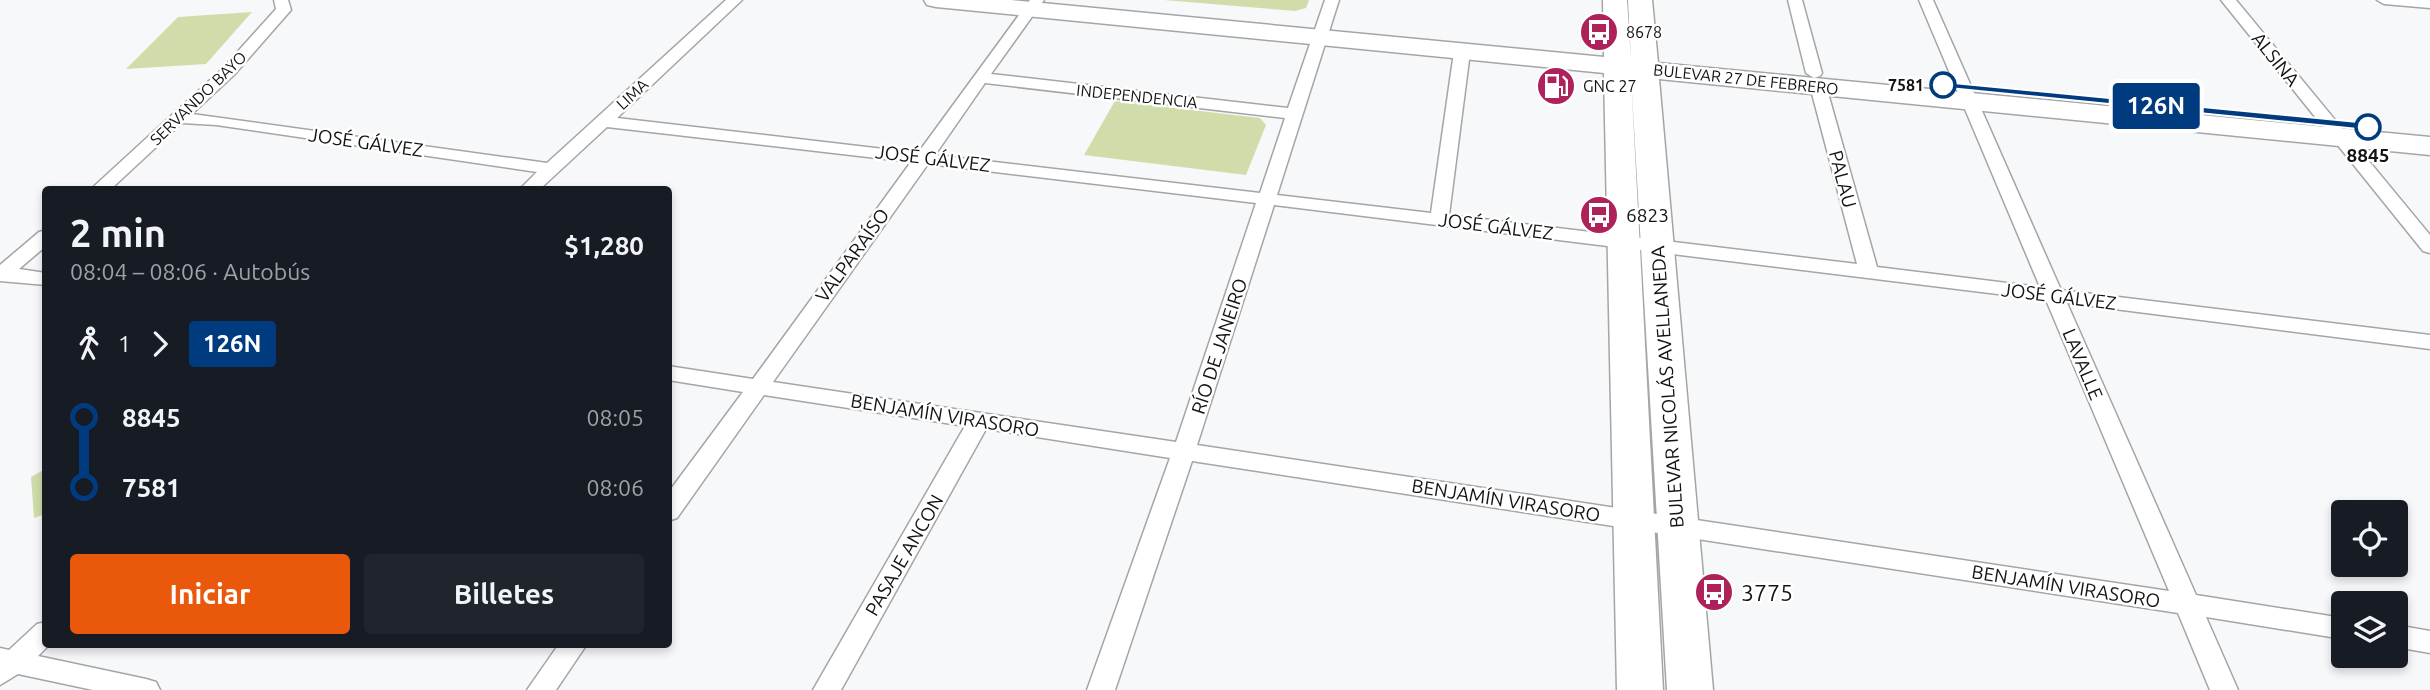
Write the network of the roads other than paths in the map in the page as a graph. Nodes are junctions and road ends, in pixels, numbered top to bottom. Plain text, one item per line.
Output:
1 (281, 0) edge
2 (735, 0) edge
3 (936, 0) edge
4 (1070, 0) edge
5 (1332, 0) edge
6 (1615, 0) edge
7 (1640, 0) edge
8 (1795, 0) edge
9 (1926, 0) edge
10 (2228, 0) edge
11 (2384, 0) edge
12 (2430, 4) edge
13 (1034, 5) edge
14 (1321, 31) junction
15 (1462, 51) junction
16 (1631, 61) junction
17 (980, 78) junction
18 (1816, 80) junction
19 (1966, 94) junction
20 (1294, 114) junction
21 (180, 118) junction
22 (603, 121) junction
23 (2334, 130) junction
24 (2430, 133) edge
25 (2430, 146) edge
26 (922, 156) junction
27 (552, 169) junction
28 (103, 186) edge
29 (532, 186) edge
30 (1266, 199) junction
31 (1439, 219) junction
32 (42, 239) edge
33 (1640, 243) junction
34 (2430, 247) edge
35 (1868, 272) junction
36 (1, 274) edge
37 (42, 279) edge
38 (2053, 296) junction
39 (2430, 342) edge
40 (672, 374) edge
41 (758, 387) junction
42 (981, 420) junction
43 (1184, 451) junction
44 (672, 506) edge
45 (1633, 519) junction
46 (1678, 526) junction
47 (2187, 604) junction
48 (2331, 626) edge
49 (42, 635) edge
50 (2408, 638) edge
51 (2430, 642) edge
52 (571, 648) edge
53 (4, 665) edge
54 (146, 690) edge
55 (541, 690) edge
56 (827, 690) edge
57 (1101, 690) edge
58 (1640, 690) edge
59 (1690, 690) edge
60 (2224, 690) edge

1 - 21 street, SERVANDO BAYO
2 - 22 street, LIMA
3 - 13 main road, BULEVAR 27 DE FEBRERO
4 - 14 main road, BULEVAR 27 DE FEBRERO
5 - 14 street, RÍO DE JANEIRO
6 - 16 main road, BULEVAR NICOLÁS AVELLANEDA
7 - 16 main road, BULEVAR NICOLÁS AVELLANEDA
8 - 18 street, PALAU
9 - 19 street, LAVALLE
10 - 23 street, ALSINA
11 - 12 street
13 - 14 main road, BULEVAR 27 DE FEBRERO
13 - 17 street, VALPARAÍSO
14 - 15 main road, BULEVAR 27 DE FEBRERO
14 - 16 main road, BULEVAR 27 DE FEBRERO
14 - 20 street, RÍO DE JANEIRO
15 - 16 main road, BULEVAR 27 DE FEBRERO
15 - 31 street
16 - 18 main road, BULEVAR 27 DE FEBRERO
16 - 33 main road, BULEVAR NICOLÁS AVELLANEDA
17 - 20 street, INDEPENDENCIA
17 - 26 street, VALPARAÍSO
18 - 19 main road, BULEVAR 27 DE FEBRERO
18 - 35 street, PALAU
19 - 23 main road, BULEVAR 27 DE FEBRERO
19 - 38 street, LAVALLE
20 - 30 street, RÍO DE JANEIRO
21 - 27 street, JOSÉ GÁLVEZ
21 - 28 street, SERVANDO BAYO
22 - 26 street, JOSÉ GÁLVEZ
22 - 27 street, LIMA
23 - 24 main road, BULEVAR 27 DE FEBRERO
23 - 25 main road, BULEVAR 27 DE FEBRERO
23 - 34 street, ALSINA
26 - 30 street, JOSÉ GÁLVEZ
26 - 41 street, VALPARAÍSO
27 - 29 street, LIMA
30 - 31 street, JOSÉ GÁLVEZ
30 - 43 street, RÍO DE JANEIRO
31 - 33 street, JOSÉ GÁLVEZ
32 - 36 street
33 - 35 street, JOSÉ GÁLVEZ
33 - 45 main road, BULEVAR NICOLÁS AVELLANEDA
33 - 46 main road, BULEVAR NICOLÁS AVELLANEDA
35 - 38 street, JOSÉ GÁLVEZ
36 - 37 street
38 - 39 street, JOSÉ GÁLVEZ
38 - 47 street, LAVALLE
40 - 41 street, BENJAMÍN VIRASORO
41 - 42 street, BENJAMÍN VIRASORO
41 - 44 street, VALPARAÍSO
42 - 43 street, BENJAMÍN VIRASORO
42 - 56 street, PASAJE ANCON
43 - 45 street, BENJAMÍN VIRASORO
43 - 57 street, RÍO DE JANEIRO
45 - 46 street, BENJAMÍN VIRASORO
45 - 58 main road, BULEVAR NICOLÁS AVELLANEDA
46 - 47 street, BENJAMÍN VIRASORO
46 - 59 main road, BULEVAR NICOLÁS AVELLANEDA
47 - 48 street, BENJAMÍN VIRASORO
47 - 60 street, LAVALLE
49 - 53 street
50 - 51 street
52 - 55 street
53 - 54 street

